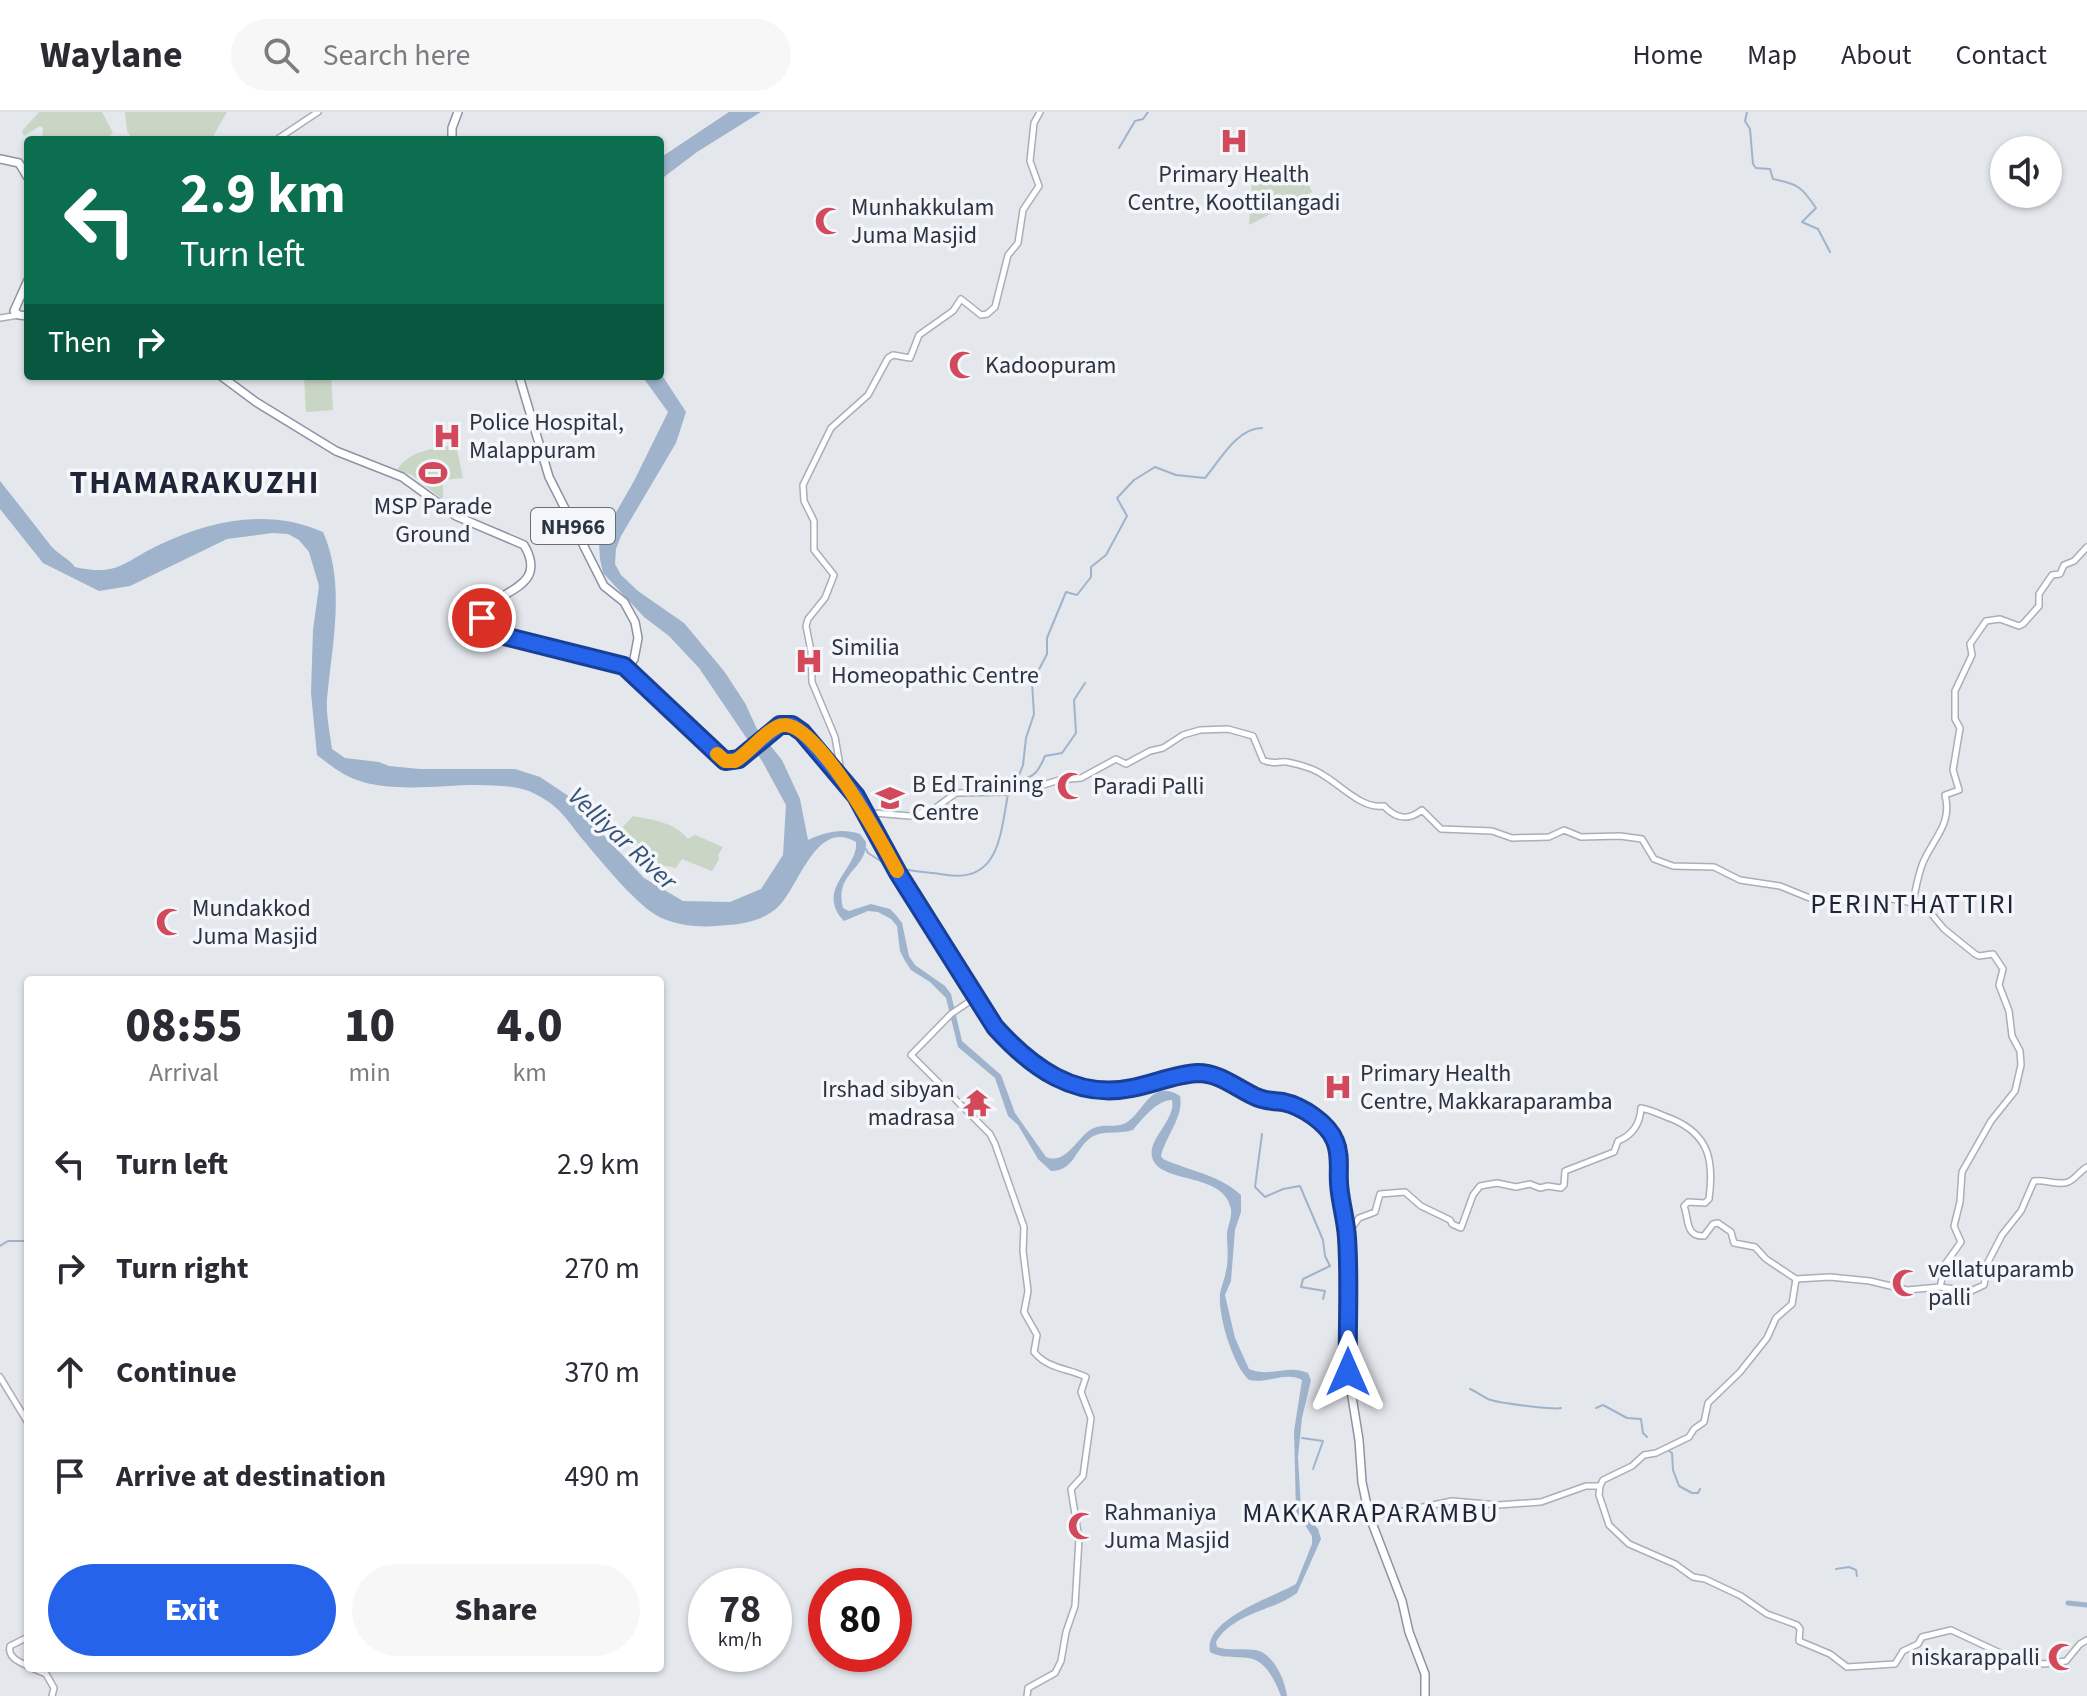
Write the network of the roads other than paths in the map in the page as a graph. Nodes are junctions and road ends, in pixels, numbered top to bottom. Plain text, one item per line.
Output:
1 (318, 112) edge
2 (456, 112) edge
3 (1040, 112) edge
4 (283, 136) edge
5 (451, 136) edge
6 (0, 159) edge
7 (24, 171) edge
8 (24, 292) edge
9 (17, 314) junction
10 (24, 314) edge
11 (0, 318) edge
12 (226, 380) edge
13 (519, 380) edge
14 (2087, 547) edge
15 (633, 658) junction
16 (618, 662) junction
17 (630, 670) junction
18 (842, 777) junction
19 (858, 799) junction
20 (1913, 903) junction
21 (976, 997) junction
22 (2087, 1167) edge
23 (1347, 1233) junction
24 (1796, 1279) junction
25 (1940, 1287) junction
26 (0, 1377) edge
27 (24, 1416) edge
28 (1600, 1486) junction
29 (1369, 1515) junction
30 (24, 1639) edge
31 (2087, 1640) edge
32 (24, 1664) edge
33 (39, 1672) edge
34 (52, 1696) edge
35 (1027, 1696) edge
36 (1425, 1696) edge

1 - 4 main road
2 - 5 highway
3 - 18 main road
6 - 7 highway
8 - 9 highway
9 - 10 highway
9 - 11 main road
12 - 16 highway
13 - 15 highway, NH966
14 - 20 main road
15 - 16 highway
15 - 17 highway, NH966
16 - 17 highway
17 - 18 highway
18 - 19 highway
19 - 20 main road
19 - 21 highway
20 - 25 main road
21 - 23 highway
21 - 35 main road
22 - 25 main road
23 - 24 main road
23 - 29 highway
24 - 25 main road
24 - 28 main road
26 - 27 main road
28 - 29 main road
28 - 31 main road
29 - 36 highway
30 - 32 main road
33 - 34 main road

